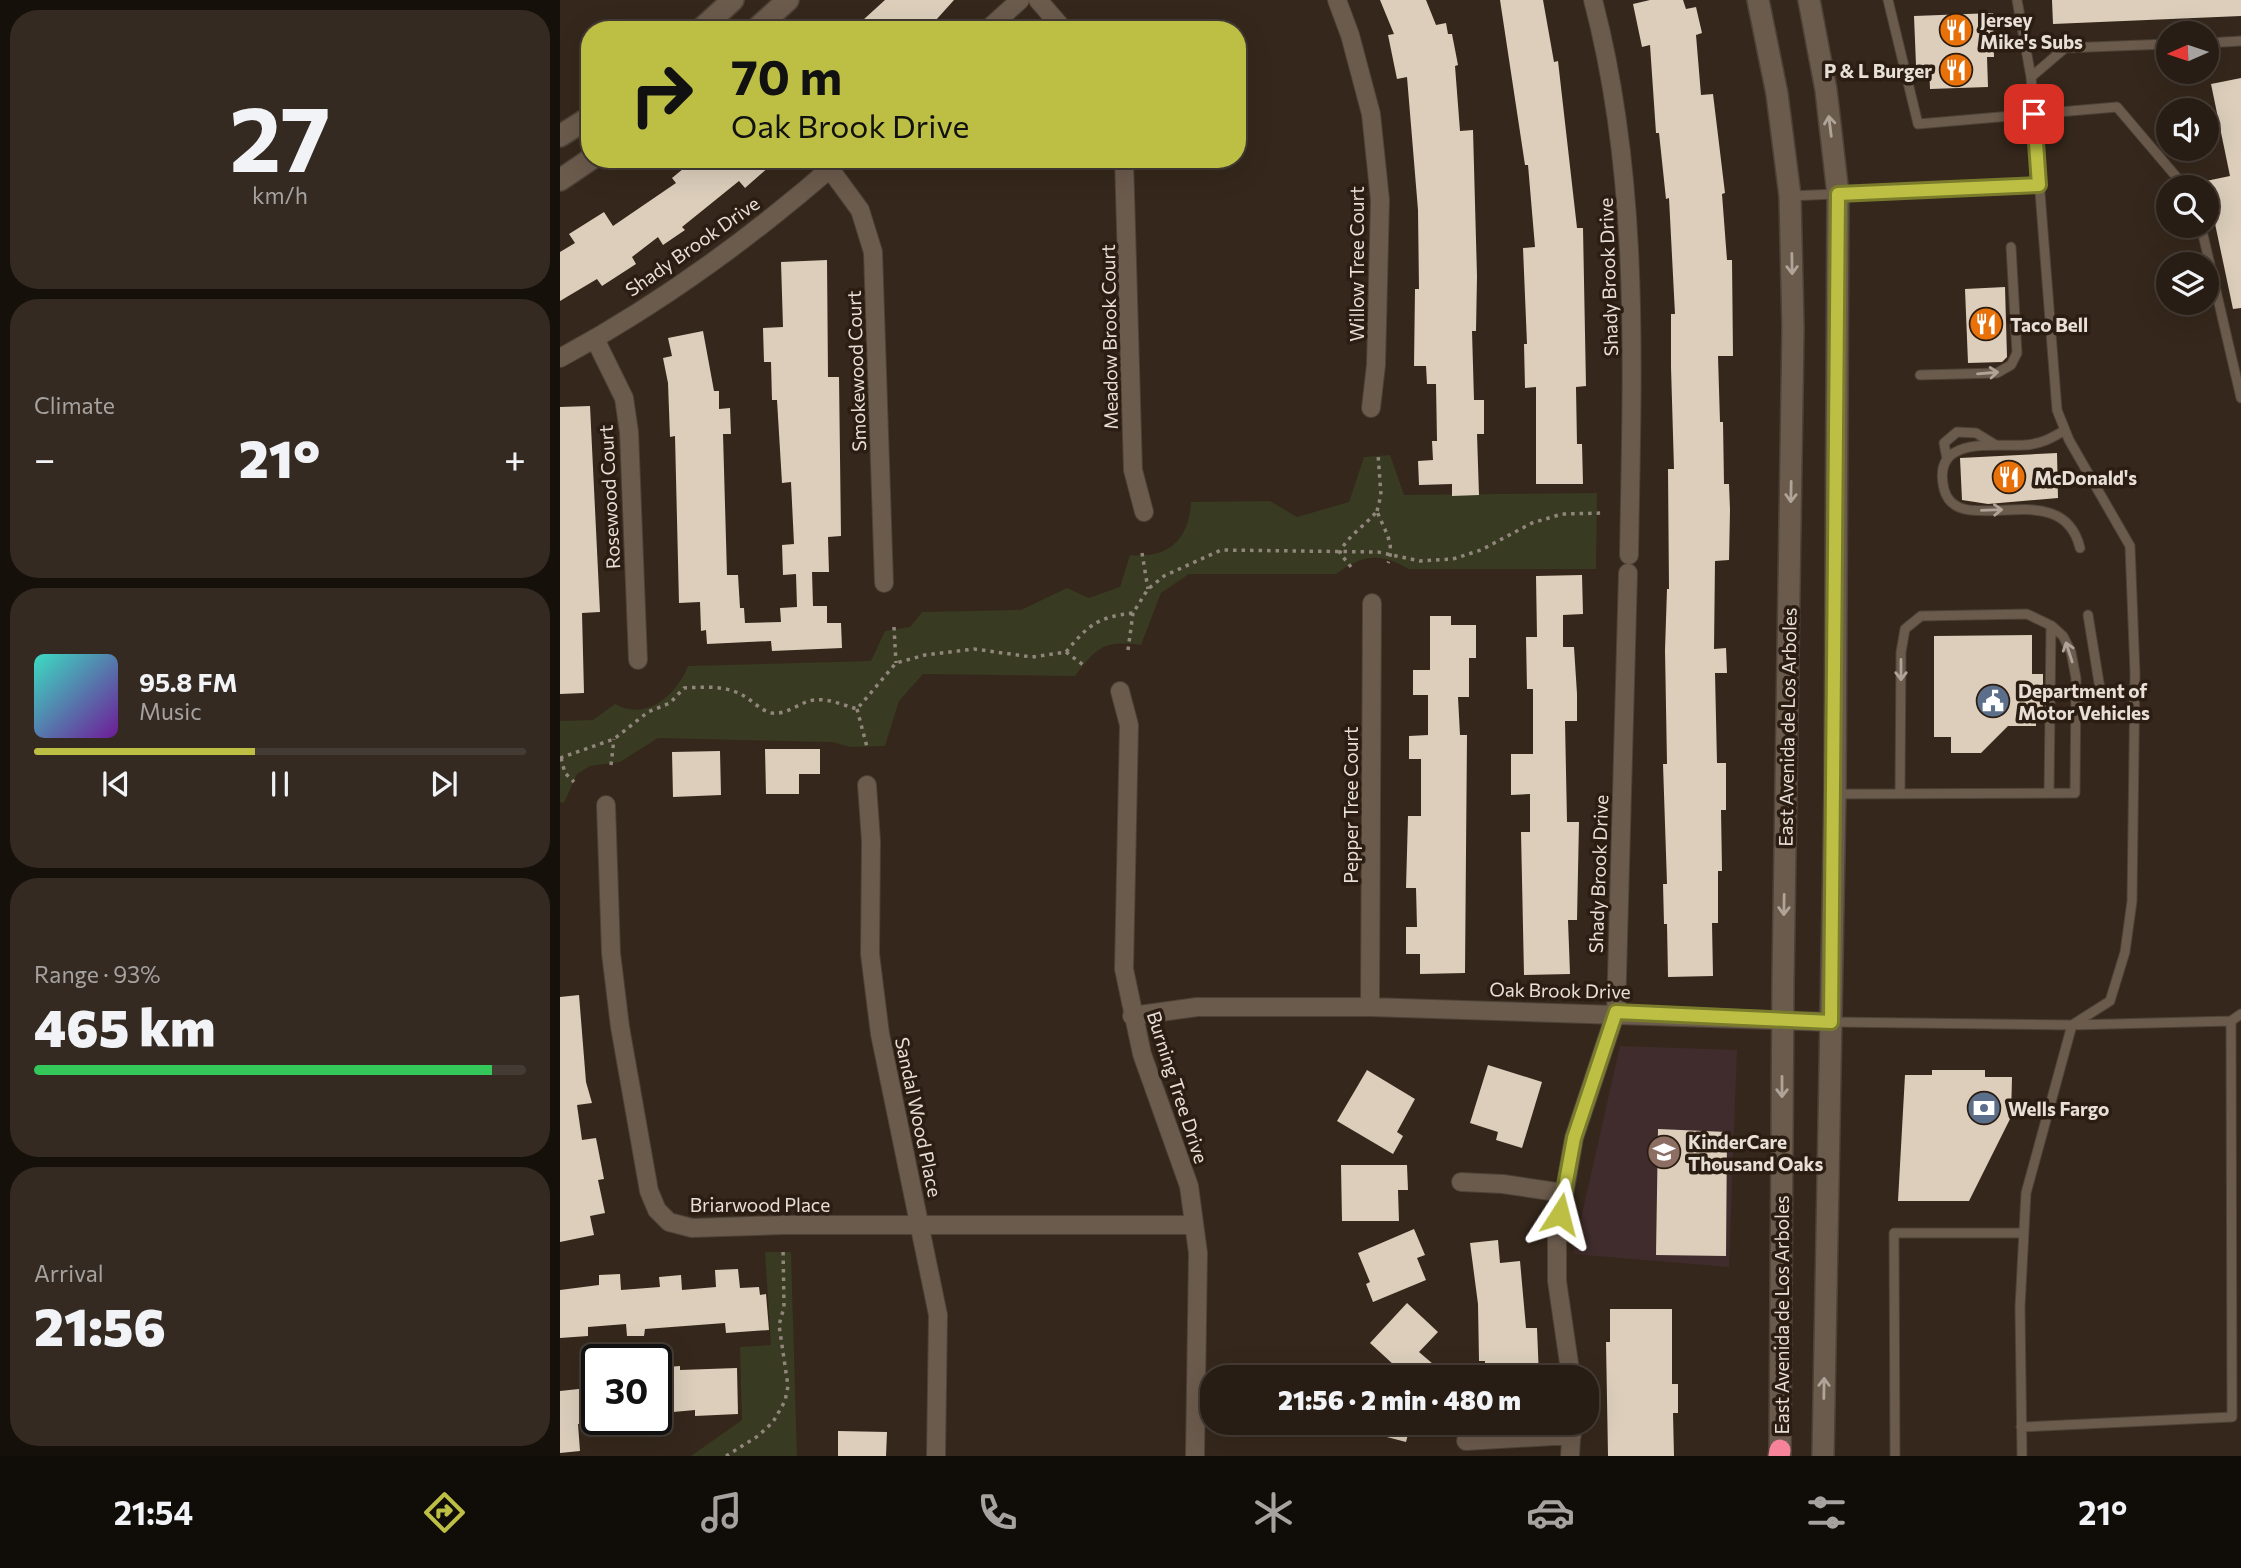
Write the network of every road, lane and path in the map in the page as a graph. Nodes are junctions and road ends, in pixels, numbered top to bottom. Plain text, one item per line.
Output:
1 (733, 0) edge
2 (788, 0) edge
3 (1020, 0) edge
4 (1038, 0) edge
5 (1337, 0) edge
6 (1593, 0) edge
7 (1758, 0) edge
8 (1809, 0) edge
9 (1888, 0) edge
10 (2017, 0) edge
11 (710, 21) edge
12 (765, 21) edge
13 (997, 21) edge
14 (1056, 21) edge
15 (2241, 41) edge
16 (2219, 42) edge
17 (2156, 44) edge
18 (2031, 77) junction
19 (2034, 114) junction
20 (581, 123) edge
21 (560, 136) edge
22 (581, 166) edge
23 (831, 168) edge
24 (838, 168) edge
25 (1124, 168) edge
26 (2175, 175) edge
27 (560, 180) edge
28 (2039, 185) junction
29 (1838, 194) junction
30 (1790, 196) junction
31 (2204, 238) edge
32 (2011, 247) dead end
33 (595, 339) junction
34 (560, 358) edge
35 (1920, 375) dead end
36 (2241, 398) edge
37 (1371, 408) dead end
38 (2065, 430) junction
39 (1995, 445) junction
40 (1378, 454) dead end
41 (1947, 459) junction
42 (1377, 510) junction
43 (1144, 512) dead end
44 (1605, 513) dead end
45 (2080, 548) dead end
46 (1142, 553) dead end
47 (1339, 553) junction
48 (1391, 555) junction
49 (1388, 563) dead end
50 (1351, 567) dead end
51 (884, 583) dead end
52 (1147, 589) junction
53 (1372, 603) dead end
54 (1133, 612) junction
55 (2088, 615) dead end
56 (894, 626) dead end
57 (2051, 626) junction
58 (1128, 650) dead end
59 (1066, 652) junction
60 (638, 660) dead end
61 (896, 663) junction
62 (1086, 667) dead end
63 (1120, 691) dead end
64 (2076, 699) junction
65 (857, 709) junction
66 (614, 739) junction
67 (867, 747) dead end
68 (561, 758) edge
69 (611, 765) dead end
70 (574, 782) dead end
71 (867, 785) dead end
72 (1900, 793) junction
73 (2049, 793) junction
74 (1835, 794) junction
75 (606, 805) dead end
76 (1370, 1007) junction
77 (1616, 1012) junction
78 (2241, 1014) edge
79 (1132, 1016) junction
80 (1783, 1019) junction
81 (2231, 1021) junction
82 (1831, 1022) junction
83 (2072, 1025) junction
84 (1461, 1182) dead end
85 (1563, 1193) junction
86 (1194, 1225) junction
87 (921, 1226) junction
88 (2023, 1233) junction
89 (783, 1247) dead end
90 (1569, 1365) edge
91 (2021, 1427) junction
92 (1520, 1435) edge
93 (1572, 1435) edge
94 (1466, 1441) dead end
95 (1780, 1454) edge
96 (726, 1456) edge
97 (936, 1456) edge
98 (1195, 1456) edge
99 (1570, 1456) edge
100 (1823, 1456) edge
101 (1895, 1456) edge
102 (2022, 1456) edge

1 - 11 main road
2 - 12 main road
3 - 13 street
4 - 14 street
5 - 37 street, Willow Tree Court
6 - 77 street, Shady Brook Drive
7 - 30 main road, East Avenida de Los Arboles
29 -> 8 main road
9 - 19 lane
10 - 18 lane
15 - 16 lane
17 - 18 lane
18 - 19 lane
19 - 26 lane
19 - 28 lane
20 - 21 main road
22 - 27 main road
23 - 33 street, Shady Brook Drive
24 - 51 street, Smokewood Court
25 - 43 street, Meadow Brook Court
28 - 29 lane
28 - 38 lane
29 - 30 lane
29 - 74 main road
30 -> 80 main road, East Avenida de Los Arboles
31 - 36 lane
35 -> 32 lane
33 - 34 street, Shady Brook Drive
33 - 60 street, Rosewood Court
38 - 39 lane
38 - 83 lane
39 - 41 lane
39 - 41 lane
40 - 42 path
41 -> 45 lane
42 - 47 path
42 - 48 path
44 - 48 path
46 - 52 path
47 - 48 path
47 - 50 path
47 - 52 path
48 - 49 path
52 - 54 path
53 - 76 street, Pepper Tree Court
54 - 58 path
54 - 59 path
55 - 64 lane
56 - 61 path
64 -> 57 lane
57 -> 72 lane
57 - 73 lane
59 - 61 path
59 - 62 path
61 - 65 path
63 - 79 street, Burning Tree Drive
64 - 73 lane
65 - 66 path
65 - 67 path
66 - 68 path
66 - 69 path
68 - 70 path
71 - 87 street, Sandal Wood Place
72 - 73 lane
72 - 74 lane
74 - 82 main road
75 - 87 street, Briarwood Place
76 - 77 street, Oak Brook Drive
76 - 79 street, Oak Brook Drive
77 - 80 street, Oak Brook Drive
77 - 85 street, Shady Brook Drive
78 - 81 lane
79 - 86 street, Burning Tree Drive
80 - 82 street, Oak Brook Drive
80 -> 95 main road, East Avenida de Los Arboles
81 - 83 lane, Oak Brook Drive
81 - 91 lane
82 - 83 lane, Oak Brook Drive
100 -> 82 main road
83 - 88 lane
84 - 85 street
85 - 90 street, Shady Brook Drive
86 - 87 street, Briarwood Place
86 - 98 street, Burning Tree Drive
87 - 97 street, Sandal Wood Place
88 - 91 lane
88 - 101 lane
89 - 96 path
91 - 102 lane
92 - 94 street
93 - 99 street

